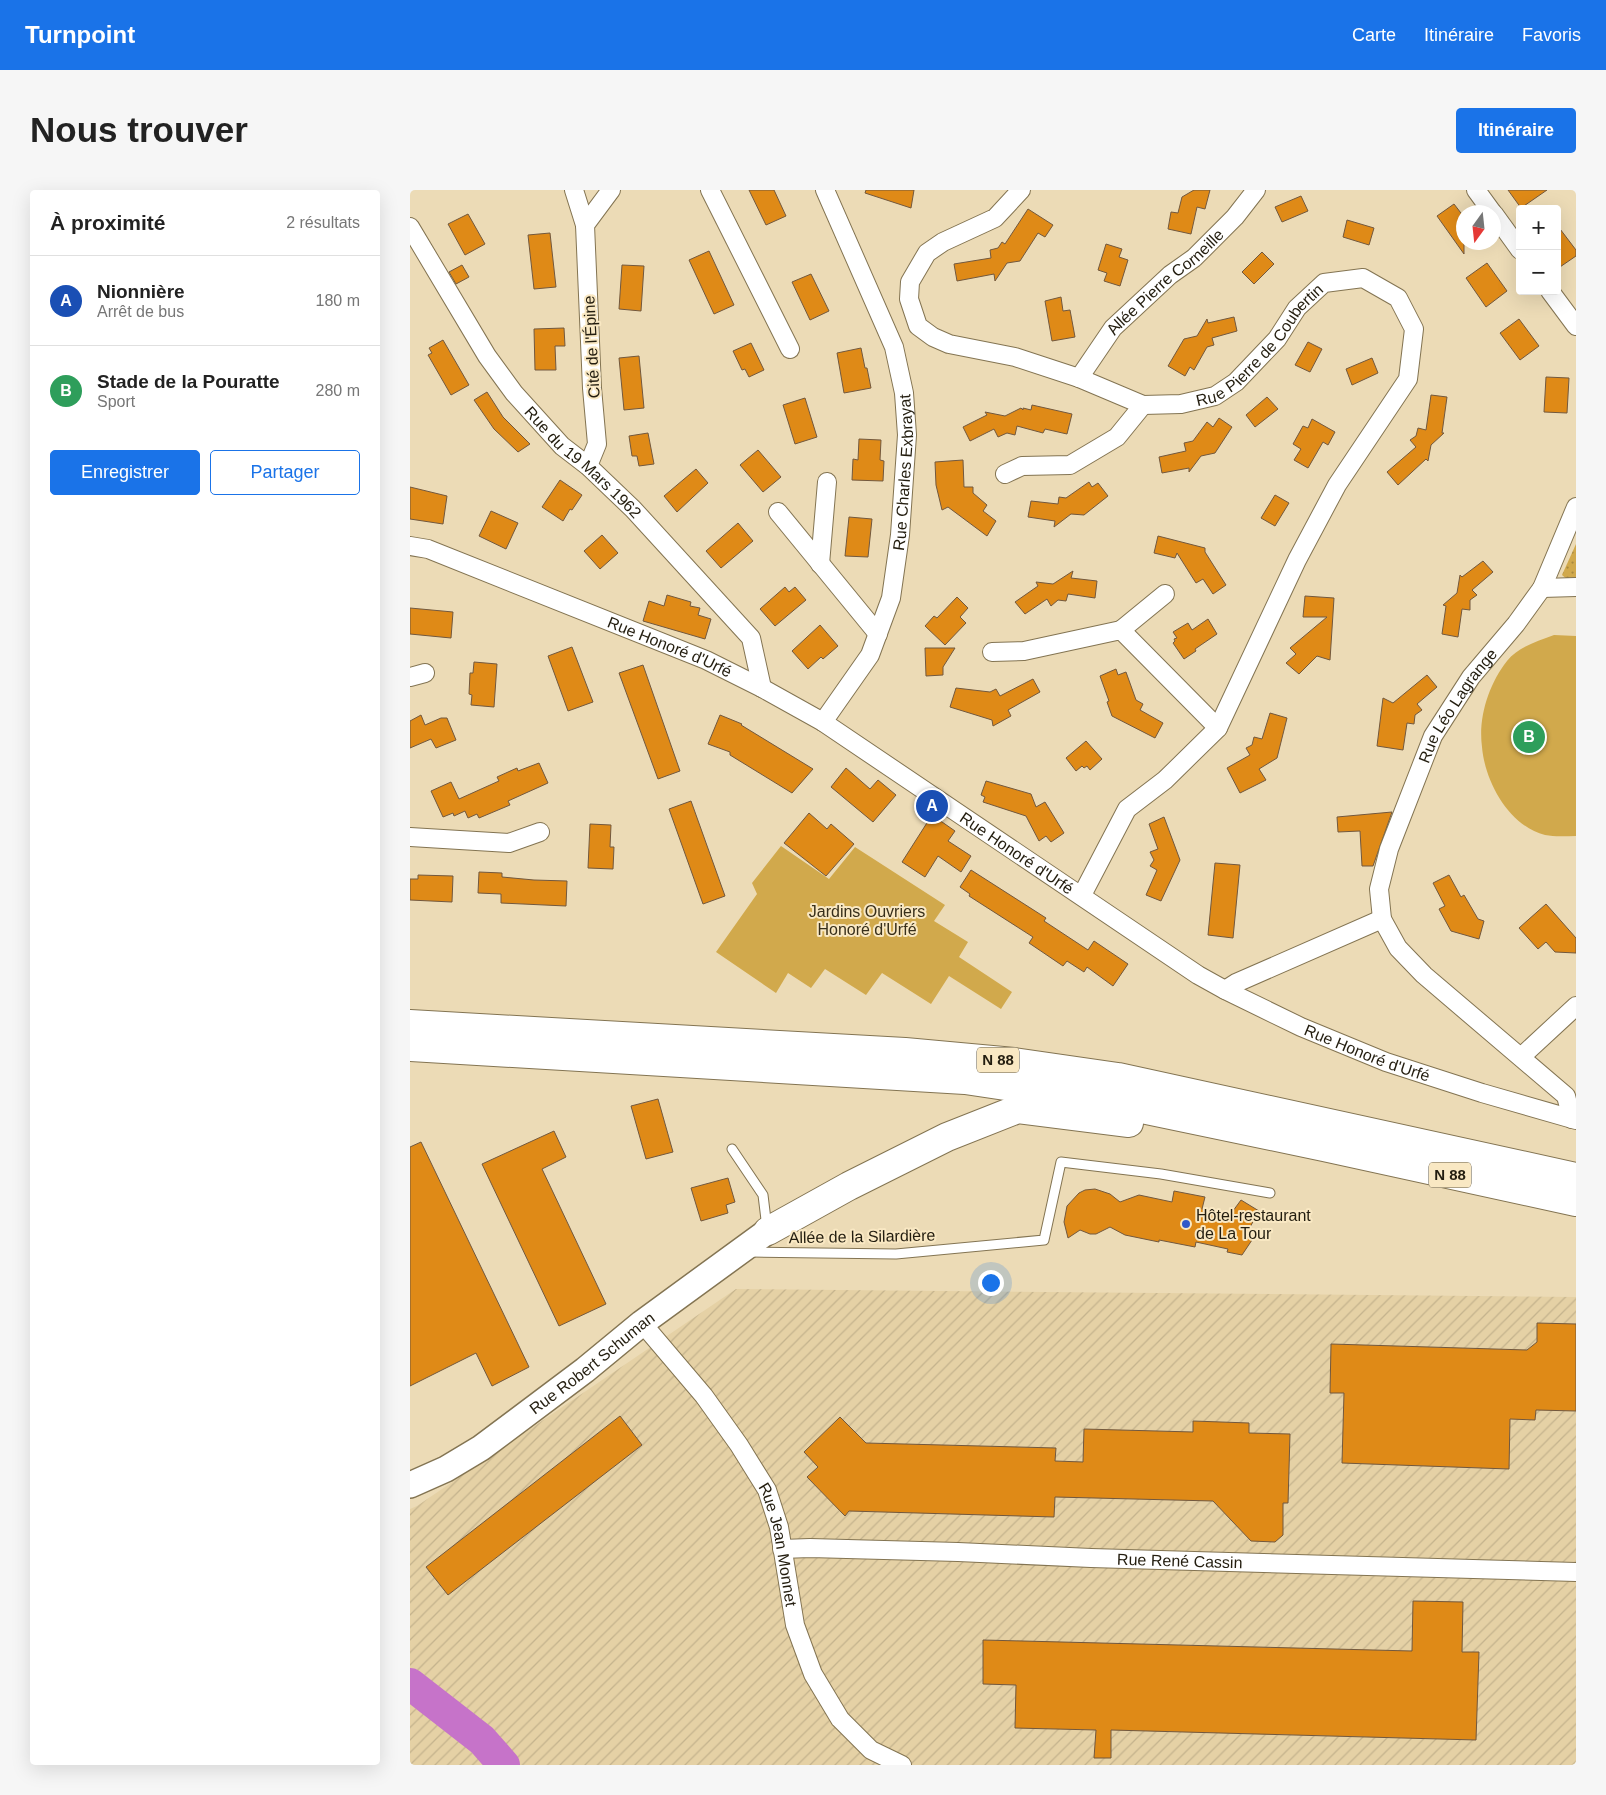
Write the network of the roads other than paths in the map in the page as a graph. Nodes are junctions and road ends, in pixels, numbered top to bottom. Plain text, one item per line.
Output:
1 (574, 190) edge
2 (611, 190) edge
3 (710, 190) edge
4 (825, 190) edge
5 (1021, 190) edge
6 (1256, 190) edge
7 (1476, 190) edge
8 (1487, 205) edge
9 (1501, 224) edge
10 (585, 225) junction
11 (410, 227) edge
12 (1516, 245) edge
13 (1553, 295) edge
14 (1576, 326) edge
15 (790, 349) dead end
16 (1079, 378) junction
17 (1143, 405) junction
18 (588, 466) junction
19 (1005, 474) dead end
20 (827, 482) dead end
21 (1576, 507) edge
22 (778, 512) dead end
23 (410, 546) edge
24 (820, 564) junction
25 (1576, 587) edge
26 (1542, 588) junction
27 (1165, 594) dead end
28 (1121, 630) junction
29 (878, 634) junction
30 (992, 652) dead end
31 (762, 688) junction
32 (823, 722) junction
33 (1218, 728) junction
34 (540, 832) dead end
35 (410, 837) edge
36 (1082, 895) junction
37 (1382, 919) junction
38 (1225, 990) junction
39 (1576, 1006) edge
40 (410, 1024) edge
41 (410, 1047) edge
42 (1521, 1057) junction
43 (1574, 1119) edge
44 (1324, 1147) junction
45 (732, 1149) dead end
46 (1576, 1178) edge
47 (1270, 1193) dead end
48 (1576, 1202) edge
49 (768, 1231) junction
50 (741, 1252) junction
51 (642, 1323) junction
52 (410, 1485) edge
53 (782, 1549) junction
54 (1576, 1572) edge
55 (902, 1765) edge

1 - 10 street, Cité de l'Épine
2 - 10 street
3 - 15 street
4 - 29 street, Rue Charles Exbrayat
5 - 16 street, Rue Pierre de Coubertin
6 - 16 street, Allée Pierre Corneille
7 - 8 street
9 - 12 street
10 - 18 street, Cité de l'Épine
11 - 18 street, Rue du 19 Mars 1962
13 - 14 street
16 - 17 street, Rue Pierre de Coubertin
17 - 19 street
17 - 33 street, Rue Pierre de Coubertin
18 - 31 street, Rue du 19 Mars 1962
20 - 24 street
21 - 26 street, Rue Léo Lagrange
22 - 24 street
23 - 31 street, Rue Honoré d'Urfé
24 - 29 street
25 - 26 street
26 - 37 street, Rue Léo Lagrange
27 - 28 street
28 - 30 street
28 - 33 street
29 - 32 street, Rue Charles Exbrayat
31 - 32 street, Rue Honoré d'Urfé
32 - 36 street, Rue Honoré d'Urfé
33 - 36 street, Rue Pierre de Coubertin
34 - 35 street
36 - 38 street, Rue Honoré d'Urfé
37 - 38 street
37 - 42 street, Rue Léo Lagrange
38 - 43 street, Rue Honoré d'Urfé
39 - 42 street
40 - 46 highway, N 88
41 - 44 highway, N 88
42 - 43 street, Rue Léo Lagrange
44 - 48 highway, N 88
44 - 49 highway
45 - 49 lane
47 - 50 lane, Allée de la Silardière
49 - 50 main road, Rue Robert Schuman
50 - 51 main road, Rue Robert Schuman
51 - 52 main road, Rue Robert Schuman
51 - 53 street, Rue Jean Monnet
53 - 54 street, Rue René Cassin
53 - 55 street, Rue Jean Monnet

